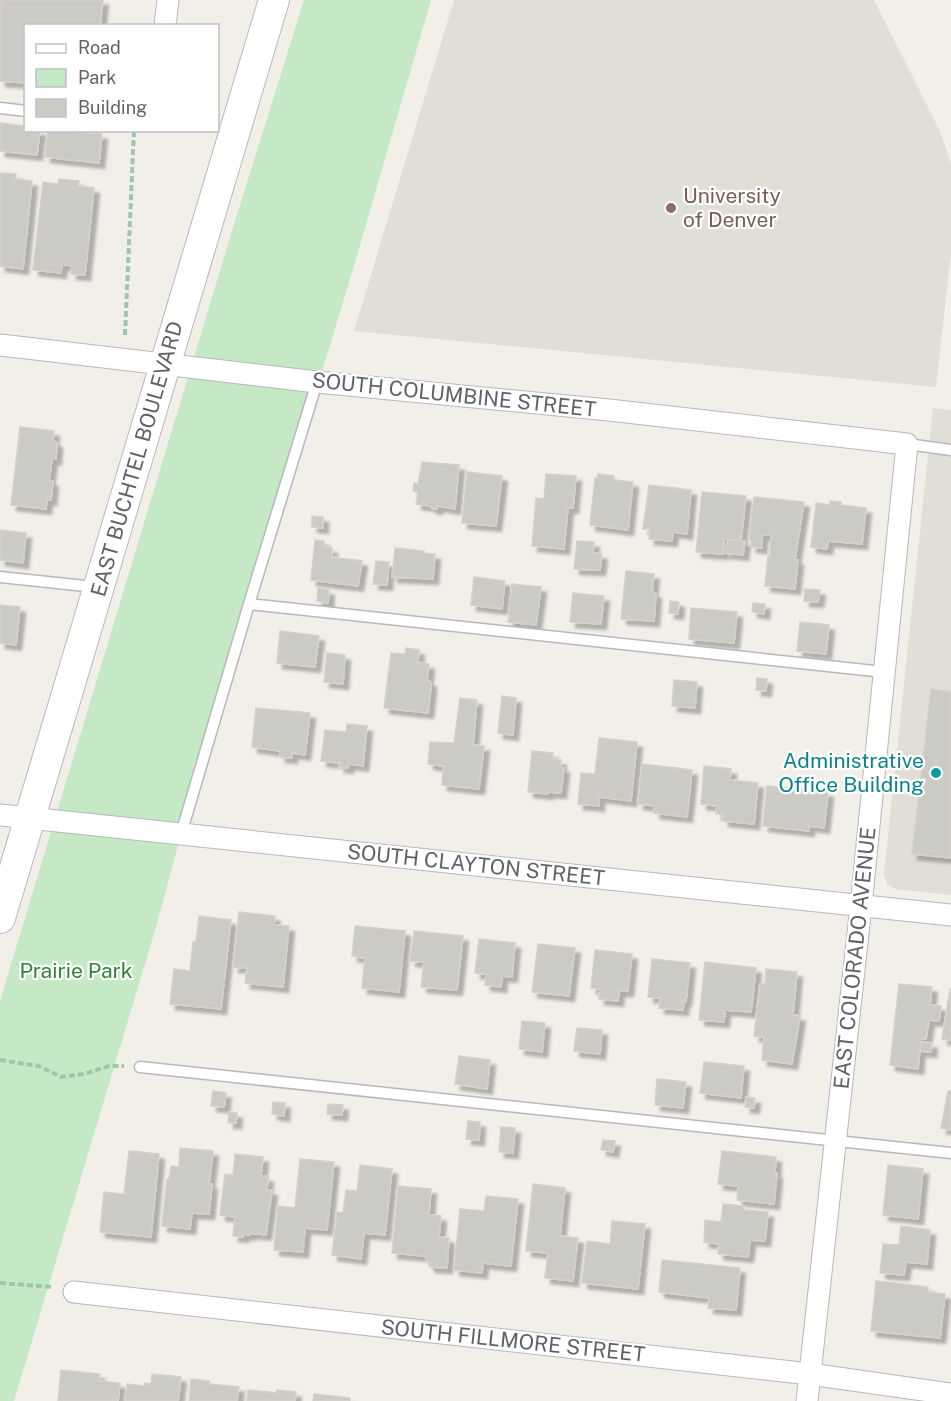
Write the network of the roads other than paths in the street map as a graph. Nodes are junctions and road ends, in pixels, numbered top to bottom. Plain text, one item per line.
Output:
1 (168, 0) edge
2 (274, 0) edge
3 (165, 24) edge
4 (0, 108) edge
5 (24, 111) edge
6 (0, 345) edge
7 (165, 364) junction
8 (317, 382) junction
9 (908, 444) junction
10 (951, 450) edge
11 (0, 578) edge
12 (99, 588) junction
13 (249, 604) junction
14 (884, 672) junction
15 (0, 815) edge
16 (30, 818) junction
17 (181, 834) junction
18 (861, 906) junction
19 (951, 915) edge
20 (0, 918) edge
21 (140, 1067) road end
22 (835, 1142) junction
23 (951, 1153) edge
24 (74, 1293) road end
25 (810, 1374) junction
26 (951, 1394) edge
27 (807, 1401) edge

1 - 3 street
2 - 7 main road, EAST BUCHTEL BOULEVARD
4 - 5 lane
6 - 7 street, SOUTH COLUMBINE STREET
7 - 8 street, SOUTH COLUMBINE STREET
7 - 12 main road, EAST BUCHTEL BOULEVARD
8 - 9 street, SOUTH COLUMBINE STREET
8 - 13 lane
9 - 10 lane
9 - 14 street, EAST COLORADO AVENUE
11 - 12 lane
12 - 16 main road, EAST BUCHTEL BOULEVARD
13 - 14 lane
13 - 17 lane
14 - 18 street, EAST COLORADO AVENUE
15 - 16 street, SOUTH CLAYTON STREET
16 - 17 street, SOUTH CLAYTON STREET
16 - 20 main road, EAST BUCHTEL BOULEVARD
17 - 18 street, SOUTH CLAYTON STREET
18 - 19 street, SOUTH CLAYTON STREET
18 - 22 street, EAST COLORADO AVENUE
21 - 22 lane
22 - 23 lane
22 - 25 street, EAST COLORADO AVENUE
24 - 25 street, SOUTH FILLMORE STREET
25 - 26 street, SOUTH FILLMORE STREET
25 - 27 street, EAST COLORADO AVENUE

